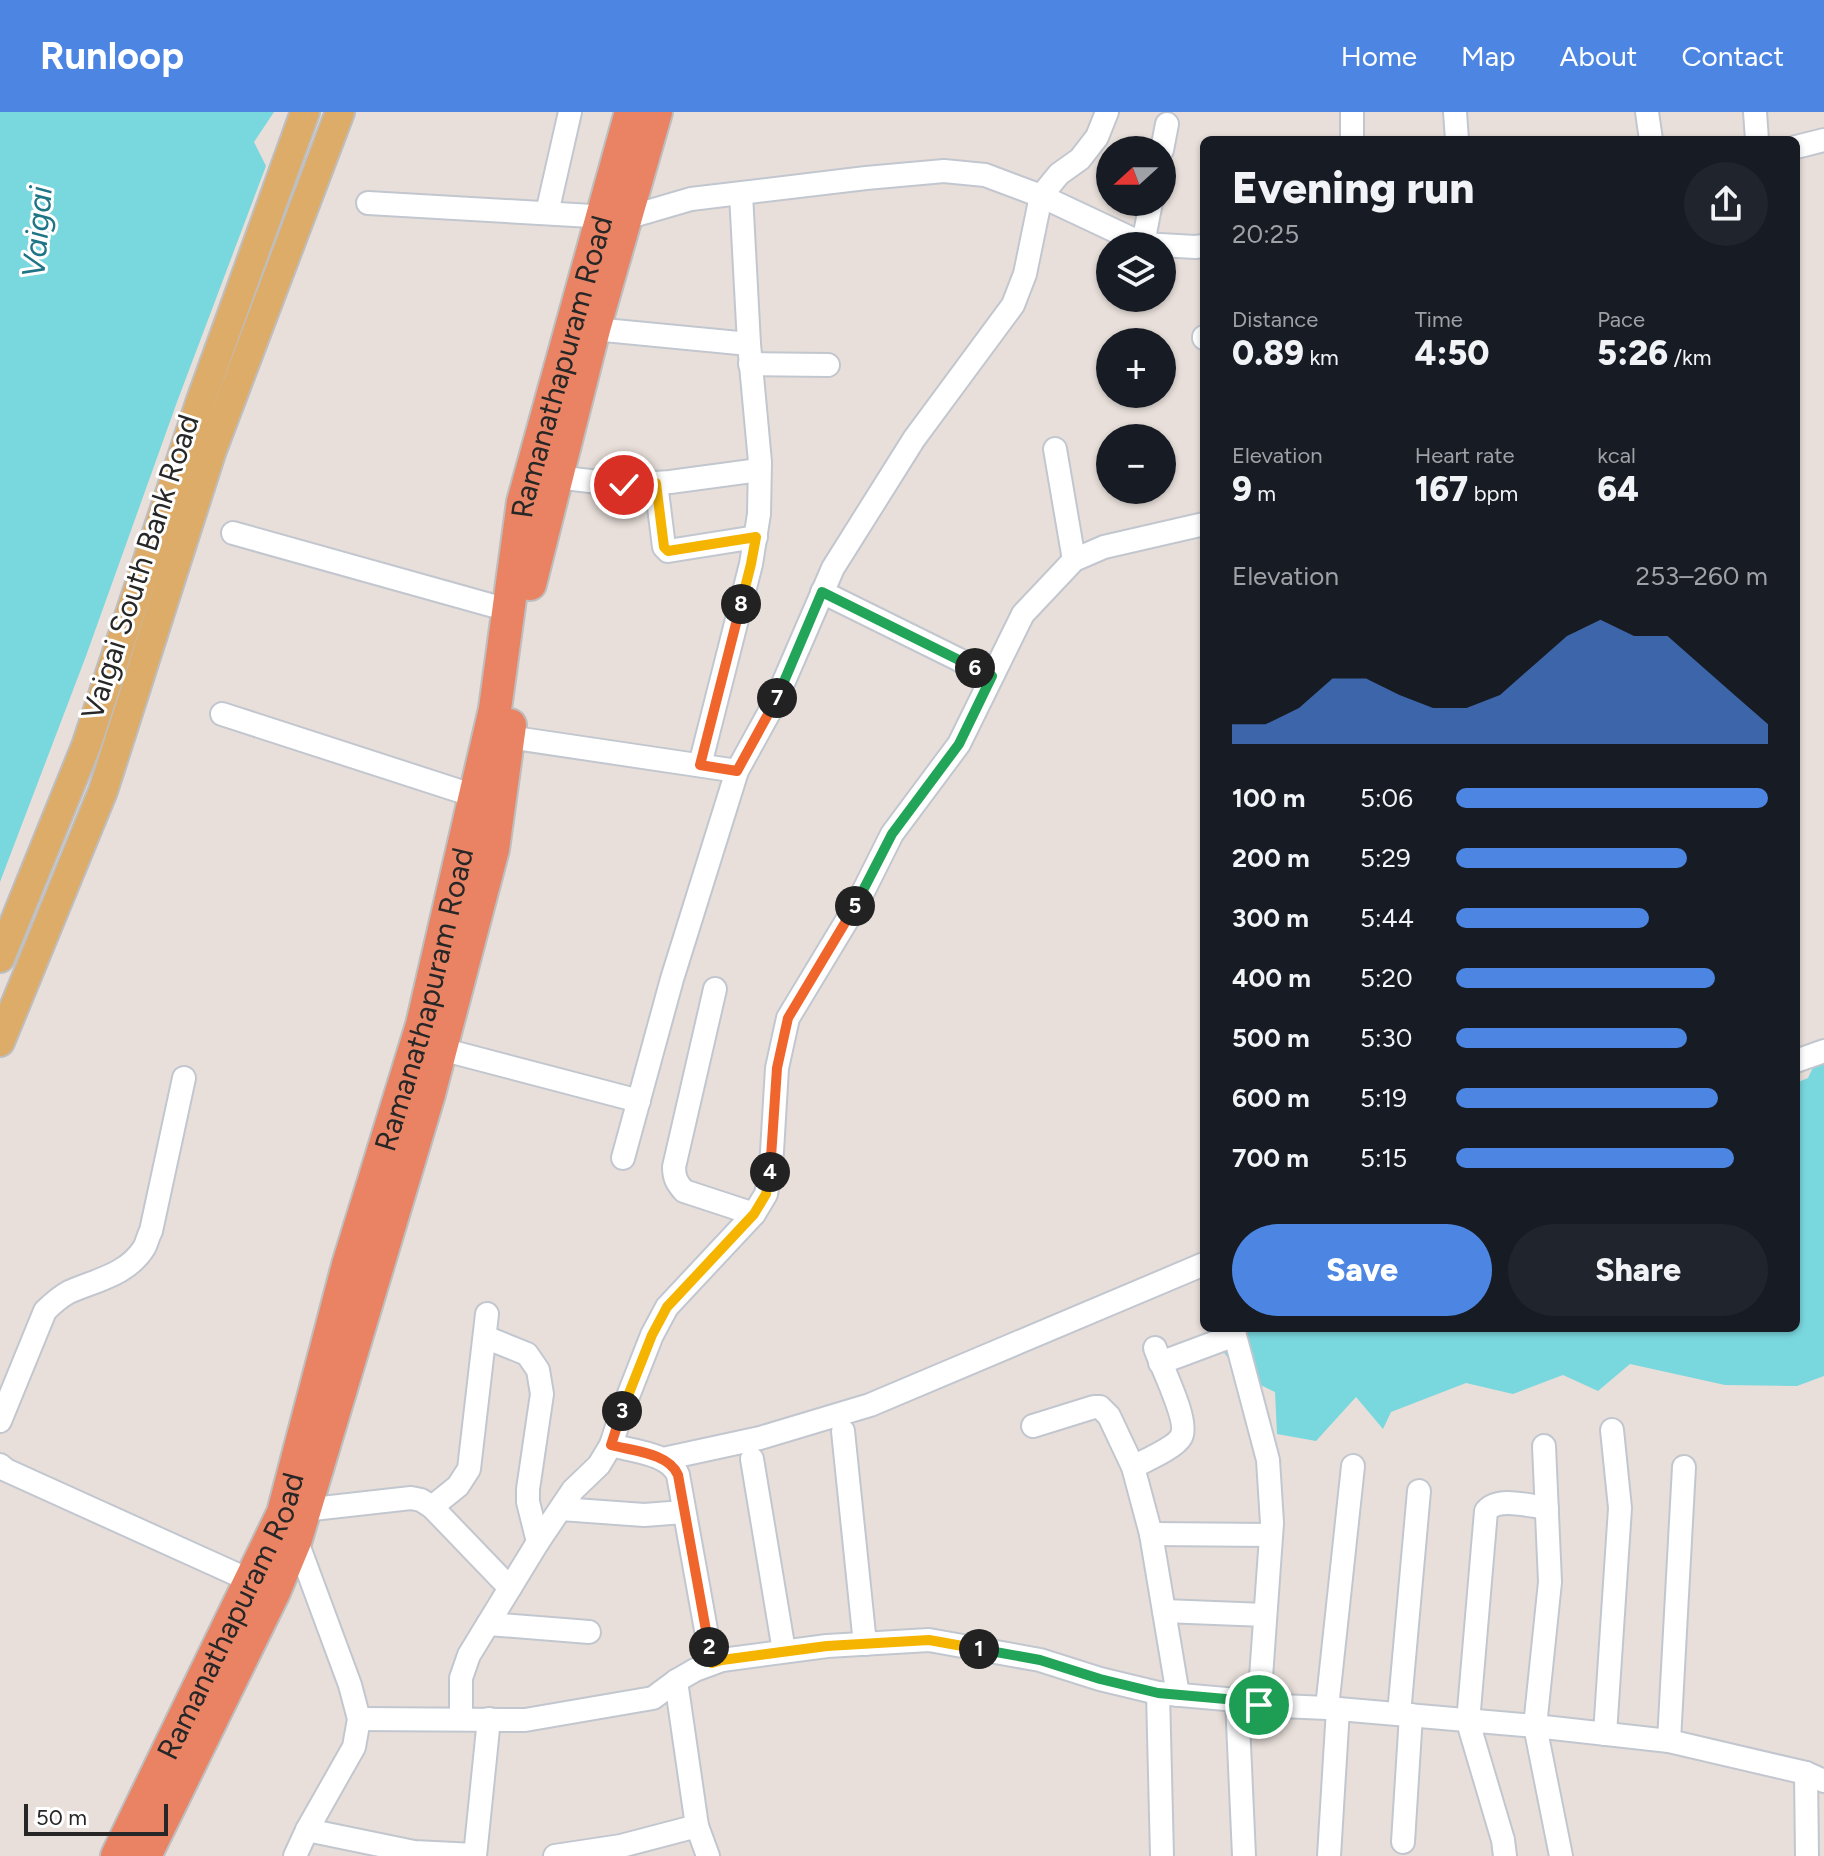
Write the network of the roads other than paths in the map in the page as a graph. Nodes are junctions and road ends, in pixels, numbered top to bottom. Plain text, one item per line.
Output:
1 (305, 112) edge
2 (340, 112) edge
3 (570, 112) edge
4 (631, 112) edge
5 (656, 112) edge
6 (1107, 112) edge
7 (1352, 112) edge
8 (1455, 112) edge
9 (1647, 112) edge
10 (1755, 112) edge
11 (1167, 124) dead end
12 (1165, 136) edge
13 (1352, 136) edge
14 (1457, 136) edge
15 (1650, 136) edge
16 (1757, 136) edge
17 (1824, 140) edge
18 (1800, 146) edge
19 (741, 194) junction
20 (1041, 196) junction
21 (368, 203) dead end
22 (547, 213) junction
23 (614, 217) junction
24 (1118, 232) edge
25 (1176, 245) edge
26 (1200, 246) edge
27 (594, 329) junction
28 (750, 354) junction
29 (828, 365) dead end
30 (1055, 449) dead end
31 (759, 470) junction
32 (556, 477) junction
33 (656, 483) junction
34 (1200, 525) edge
35 (233, 533) dead end
36 (756, 537) junction
37 (1074, 560) junction
38 (822, 592) junction
39 (508, 610) junction
40 (992, 676) junction
41 (222, 714) dead end
42 (508, 737) junction
43 (700, 765) junction
44 (737, 771) junction
45 (475, 796) junction
46 (0, 958) edge
47 (715, 989) dead end
48 (0, 1042) edge
49 (441, 1049) junction
50 (1824, 1051) edge
51 (1800, 1060) edge
52 (184, 1078) dead end
53 (639, 1101) junction
54 (623, 1158) dead end
55 (754, 1214) junction
56 (1200, 1266) edge
57 (487, 1314) dead end
58 (1234, 1332) edge
59 (485, 1337) junction
60 (0, 1421) edge
61 (1033, 1426) dead end
62 (1612, 1430) dead end
63 (843, 1431) dead end
64 (611, 1445) junction
65 (1544, 1446) dead end
66 (663, 1459) junction
67 (752, 1459) dead end
68 (0, 1465) edge
69 (1353, 1466) dead end
70 (1133, 1467) junction
71 (1684, 1467) dead end
72 (1419, 1491) dead end
73 (432, 1507) junction
74 (1547, 1508) junction
75 (561, 1509) junction
76 (684, 1512) junction
77 (300, 1525) junction
78 (1151, 1534) junction
79 (1271, 1535) junction
80 (538, 1542) junction
81 (262, 1586) junction
82 (510, 1588) junction
83 (1164, 1611) junction
84 (1265, 1615) junction
85 (488, 1624) junction
86 (589, 1632) dead end
87 (865, 1644) junction
88 (784, 1651) junction
89 (712, 1663) junction
90 (676, 1681) junction
91 (1168, 1694) junction
92 (1248, 1702) junction
93 (1332, 1708) junction
94 (1405, 1715) junction
95 (359, 1719) junction
96 (461, 1719) junction
97 (489, 1719) junction
98 (1468, 1722) junction
99 (1535, 1726) junction
100 (1605, 1734) junction
101 (1669, 1741) junction
102 (1815, 1777) edge
103 (697, 1826) junction
104 (307, 1830) junction
105 (1403, 1842) dead end
106 (117, 1856) edge
107 (145, 1856) edge
108 (295, 1856) edge
109 (475, 1856) edge
110 (555, 1856) edge
111 (708, 1856) edge
112 (1162, 1856) edge
113 (1244, 1856) edge
114 (1329, 1856) edge
115 (1505, 1856) edge
116 (1561, 1856) edge
117 (1807, 1856) edge

1 - 46 main road, Vaigai South Bank Road
2 - 48 main road, Vaigai South Bank Road
3 - 22 street
4 - 23 highway, Ramanathapuram Road
5 - 23 highway, Ramanathapuram Road
6 - 20 street
7 - 13 street
8 - 14 street
9 - 15 street
10 - 16 street
11 - 12 street
17 - 18 street
19 - 20 street
19 - 23 street
19 - 28 street
20 - 24 street
20 - 38 street
21 - 22 street
22 - 23 street
23 - 27 highway, Ramanathapuram Road
23 - 39 highway, Ramanathapuram Road
25 - 26 street
27 - 28 street
27 - 32 highway, Ramanathapuram Road
28 - 29 street
28 - 31 street
30 - 37 street
31 - 33 street
31 - 36 street
32 - 33 street
32 - 42 highway, Ramanathapuram Road
33 - 36 street
34 - 37 street
35 - 39 street
36 - 43 street
37 - 40 street
38 - 40 street
38 - 44 street
39 - 45 highway, Ramanathapuram Road
40 - 55 street
41 - 45 street
42 - 43 street
42 - 49 highway, Ramanathapuram Road
43 - 44 street
44 - 53 street
45 - 81 highway, Ramanathapuram Road
47 - 55 street
49 - 53 street
49 - 77 highway, Ramanathapuram Road
50 - 51 street
52 - 60 street
53 - 54 street
55 - 64 street
56 - 66 street
57 - 59 street
58 - 70 street
58 - 79 street
59 - 73 street
59 - 80 street
61 - 70 street
62 - 100 street
63 - 87 street
64 - 66 street
64 - 75 street
65 - 74 street
66 - 76 street
67 - 88 street
68 - 81 street
69 - 93 street
70 - 78 street
71 - 101 street
72 - 94 street
73 - 77 street
73 - 82 street
74 - 98 street
74 - 99 street
75 - 76 street
75 - 80 street
76 - 89 street
77 - 81 highway, Ramanathapuram Road
77 - 95 street
78 - 79 street
78 - 83 street
79 - 84 street
80 - 82 street
81 - 106 highway, Ramanathapuram Road
81 - 107 highway, Ramanathapuram Road
82 - 85 street
83 - 84 street
83 - 91 street
84 - 92 street
85 - 86 street
85 - 96 street
87 - 88 street
87 - 91 street
88 - 89 street
89 - 90 street
90 - 97 street
90 - 103 street
91 - 92 street
91 - 112 street
92 - 93 street
92 - 113 street
93 - 94 street
93 - 114 street
94 - 98 street
94 - 105 street
95 - 96 street
95 - 104 street
96 - 97 street
97 - 109 street
98 - 99 street
98 - 115 street
99 - 100 street
99 - 116 street
100 - 101 street
101 - 102 street
102 - 117 street
103 - 110 street
103 - 111 street
104 - 108 street
104 - 109 street

